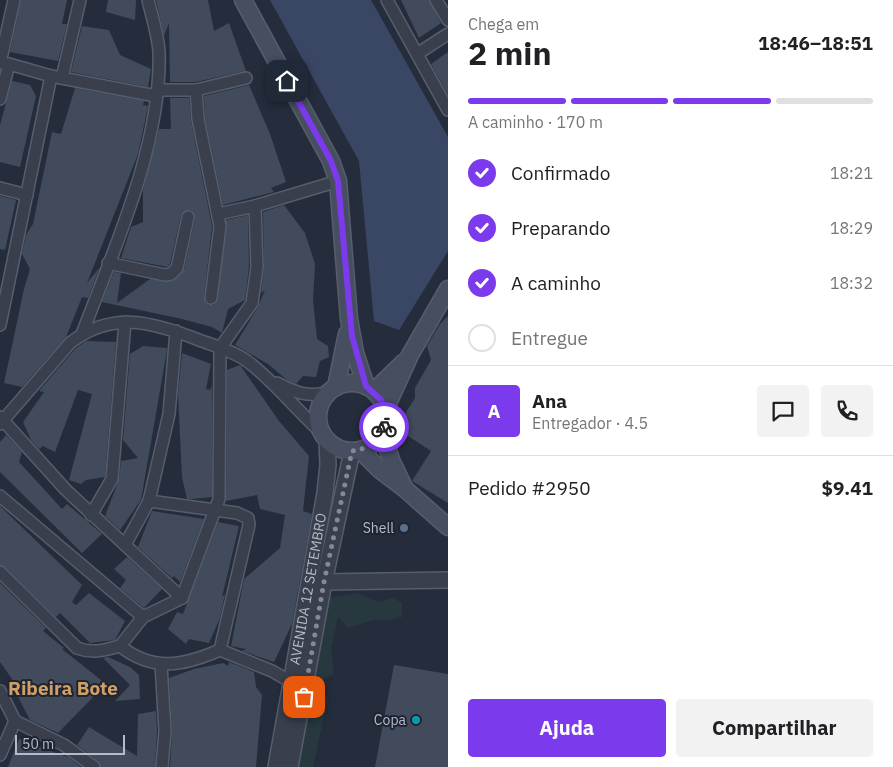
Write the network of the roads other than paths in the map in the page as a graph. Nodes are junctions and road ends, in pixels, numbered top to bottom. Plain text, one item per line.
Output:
1 (14, 0) edge
2 (80, 0) edge
3 (148, 0) edge
4 (243, 0) edge
5 (387, 0) edge
6 (436, 0) edge
7 (448, 20) edge
8 (448, 34) edge
9 (417, 54) junction
10 (3, 63) edge
11 (57, 77) junction
12 (246, 78) dead end
13 (196, 90) junction
14 (157, 93) junction
15 (0, 99) edge
16 (448, 110) edge
17 (338, 181) junction
18 (0, 188) edge
19 (27, 195) junction
20 (255, 206) junction
21 (218, 214) junction
22 (188, 217) dead end
23 (108, 263) junction
24 (448, 289) edge
25 (211, 298) dead end
26 (349, 319) junction
27 (125, 322) junction
28 (0, 325) edge
29 (176, 331) junction
30 (82, 334) junction
31 (220, 348) junction
32 (410, 355) junction
33 (265, 376) junction
34 (370, 388) junction
35 (332, 390) junction
36 (385, 410) junction
37 (1, 421) edge
38 (383, 432) junction
39 (324, 436) junction
40 (356, 451) junction
41 (405, 489) junction
42 (0, 496) edge
43 (149, 501) junction
44 (214, 511) junction
45 (91, 515) junction
46 (448, 527) edge
47 (124, 545) junction
48 (0, 572) edge
49 (448, 580) edge
50 (324, 582) junction
51 (308, 584) junction
52 (182, 598) junction
53 (143, 617) junction
54 (120, 646) junction
55 (220, 650) junction
56 (161, 664) junction
57 (291, 682) junction
58 (306, 684) junction
59 (0, 691) edge
60 (15, 721) junction
61 (0, 755) edge
62 (94, 767) edge
63 (162, 767) edge
64 (276, 767) edge
65 (290, 767) edge

1 - 10 street
2 - 11 street
3 - 14 street
4 - 17 main road
5 - 9 street
6 - 7 street
8 - 9 street
9 - 16 street
10 - 11 street
10 - 15 street
11 - 14 street
11 - 19 street
12 - 13 street
13 - 14 street
13 - 21 street
14 - 23 street
17 - 20 street
17 - 26 main road
18 - 19 street
19 - 28 street
20 - 21 street
20 - 31 street
21 - 25 street
22 - 23 street
23 - 30 street
24 - 32 main road
26 - 34 main road
26 - 35 main road
27 - 29 street
27 - 30 street
27 - 45 street
29 - 31 street
29 - 43 street
30 - 37 street
31 - 33 street
31 - 44 street
32 - 34 main road
32 - 36 main road
33 - 35 street
33 - 39 street
34 - 35 main road
34 - 36 main road
35 - 39 main road
36 - 38 main road
37 - 45 street
38 - 40 main road
38 - 41 main road
39 - 40 main road
39 - 51 street, AVENIDA 12 SETEMBRO
40 - 41 main road
40 - 50 street, AVENIDA 12 SETEMBRO
41 - 46 main road
42 - 53 street
43 - 44 street
43 - 47 street
44 - 52 street
44 - 55 street
45 - 47 street
47 - 52 street
48 - 54 street
49 - 50 street
50 - 51 street
50 - 58 street, AVENIDA 12 SETEMBRO
51 - 57 street, AVENIDA 12 SETEMBRO
52 - 53 street
53 - 54 street
54 - 56 street
55 - 56 street
55 - 57 street
56 - 63 street
57 - 58 street
57 - 64 street, AVENIDA 12 SETEMBRO
58 - 65 street, AVENIDA 12 SETEMBRO
59 - 60 street
60 - 61 street
60 - 62 street

